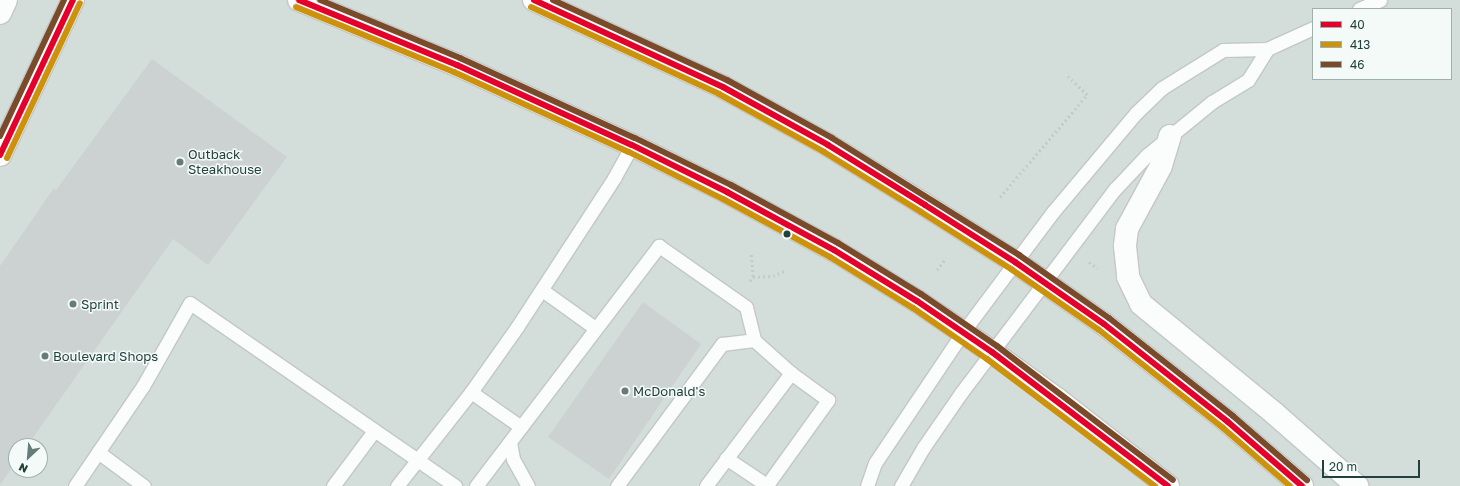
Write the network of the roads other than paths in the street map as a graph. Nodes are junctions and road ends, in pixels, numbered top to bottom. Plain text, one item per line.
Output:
1 (6, 0) edge
2 (74, 0) edge
3 (299, 0) edge
4 (534, 0) edge
5 (1380, 0) edge
6 (1361, 8) edge
7 (0, 13) edge
8 (1312, 28) edge
9 (1267, 49) junction
10 (1170, 136) junction
11 (632, 145) junction
12 (0, 155) edge
13 (1015, 262) junction
14 (1045, 283) junction
15 (542, 290) junction
16 (595, 328) junction
17 (963, 332) junction
18 (754, 340) junction
19 (992, 352) junction
20 (792, 373) junction
21 (471, 392) junction
22 (521, 427) junction
23 (374, 431) junction
24 (510, 442) junction
25 (98, 452) junction
26 (726, 458) junction
27 (418, 461) junction
28 (75, 486) edge
29 (144, 486) edge
30 (333, 486) edge
31 (397, 486) edge
32 (455, 486) edge
33 (476, 486) edge
34 (528, 486) edge
35 (617, 486) edge
36 (706, 486) edge
37 (767, 486) edge
38 (867, 486) edge
39 (901, 486) edge
40 (1168, 486) edge
41 (1302, 486) edge
42 (1357, 486) edge

1 - 7 main road
2 - 12 main road
3 - 11 main road
4 - 13 main road
5 - 6 lane
8 - 9 lane
9 - 10 lane
9 - 13 lane
10 - 14 lane
10 - 42 main road
11 - 15 lane
11 - 17 main road
13 - 14 main road
13 - 17 lane
14 - 19 lane
14 - 41 main road
15 - 16 lane
15 - 21 lane
16 - 18 lane
16 - 22 lane
17 - 19 main road
17 - 38 lane
18 - 20 lane
18 - 35 lane
19 - 39 lane
19 - 40 main road
20 - 26 lane
20 - 37 lane
21 - 22 lane
21 - 27 lane
22 - 24 lane
23 - 25 lane
23 - 27 lane
23 - 30 lane
24 - 33 lane
24 - 34 lane
25 - 28 lane
25 - 29 lane
26 - 36 lane
26 - 37 lane
27 - 31 lane
27 - 32 lane

